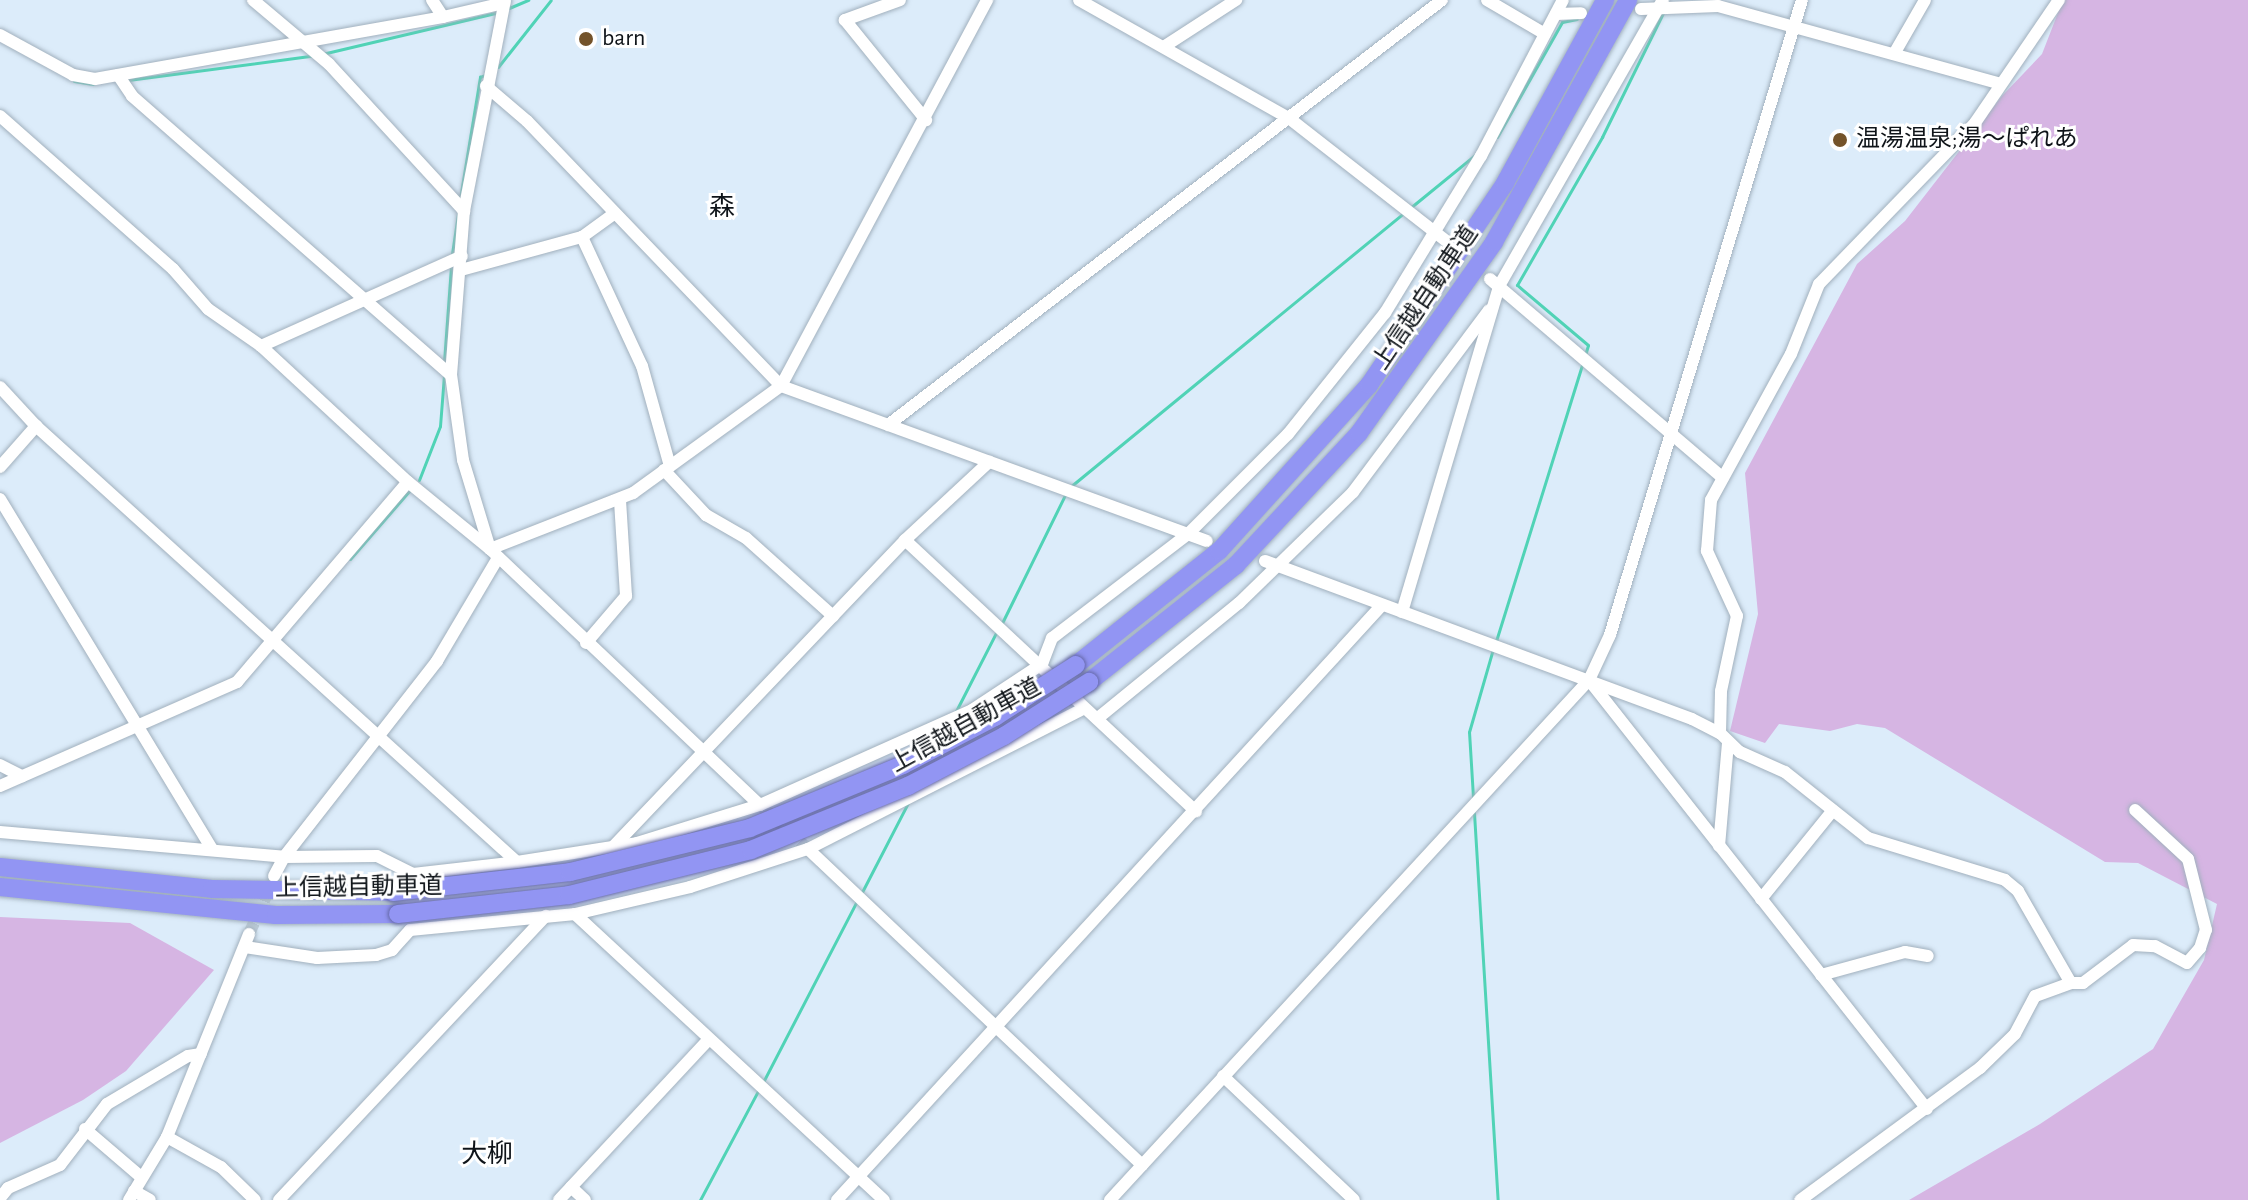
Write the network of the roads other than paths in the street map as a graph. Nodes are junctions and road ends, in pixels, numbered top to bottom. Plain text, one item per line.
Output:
1 (253, 0) edge
2 (432, 0) edge
3 (900, 0) edge
4 (987, 0) edge
5 (1079, 0) edge
6 (1236, 0) edge
7 (1442, 0) edge
8 (1487, 0) edge
9 (1563, 0) edge
10 (1605, 0) edge
11 (1802, 0) edge
12 (1925, 0) edge
13 (2059, 0) edge
14 (505, 1) edge
15 (1635, 4) edge
16 (1661, 4) edge
17 (1581, 13) dead end
18 (1556, 14) junction
19 (443, 17) junction
20 (1796, 29) junction
21 (1545, 34) junction
22 (0, 35) edge
23 (304, 40) junction
24 (1165, 46) junction
25 (1894, 54) junction
26 (118, 75) junction
27 (1998, 83) junction
28 (486, 86) junction
29 (0, 116) edge
30 (1290, 119) junction
31 (926, 120) junction
32 (464, 211) junction
33 (614, 214) junction
34 (1436, 231) junction
35 (582, 237) junction
36 (1446, 241) dead end
37 (462, 263) junction
38 (1495, 283) junction
39 (364, 298) junction
40 (1491, 308) junction
41 (261, 346) junction
42 (451, 375) junction
43 (781, 386) junction
44 (0, 387) edge
45 (888, 425) junction
46 (36, 426) junction
47 (1670, 432) junction
48 (989, 462) junction
49 (0, 467) edge
50 (667, 468) junction
51 (1723, 478) junction
52 (408, 482) junction
53 (0, 499) edge
54 (620, 500) junction
55 (1188, 534) junction
56 (905, 540) junction
57 (1207, 541) dead end
58 (494, 554) junction
59 (1265, 561) dead end
60 (1278, 566) junction
61 (1382, 605) junction
62 (1402, 612) junction
63 (833, 616) junction
64 (277, 639) junction
65 (586, 643) junction
66 (1042, 664) junction
67 (1589, 680) junction
68 (1081, 710) junction
69 (1098, 718) junction
70 (135, 729) junction
71 (382, 736) junction
72 (1724, 738) junction
73 (702, 751) junction
74 (0, 765) edge
75 (22, 776) junction
76 (0, 786) edge
77 (760, 805) junction
78 (1833, 810) junction
79 (2135, 810) dead end
80 (1196, 811) junction
81 (0, 832) edge
82 (1719, 846) junction
83 (612, 848) junction
84 (212, 849) junction
85 (808, 849) junction
86 (284, 857) junction
87 (517, 862) junction
88 (0, 867) edge
89 (274, 876) tunnel mouth
90 (0, 887) edge
91 (1761, 899) junction
92 (575, 914) junction
93 (546, 916) junction
94 (1928, 956) dead end
95 (1821, 975) junction
96 (2071, 983) junction
97 (997, 1026) junction
98 (708, 1040) junction
99 (201, 1054) junction
100 (1223, 1076) junction
101 (1927, 1109) junction
102 (85, 1129) junction
103 (167, 1137) junction
104 (1142, 1165) junction
105 (141, 1177) junction
106 (859, 1177) junction
107 (571, 1187) junction
108 (131, 1196) edge
109 (0, 1198) edge
110 (150, 1200) edge
111 (255, 1200) edge
112 (279, 1200) edge
113 (559, 1200) edge
114 (585, 1200) edge
115 (837, 1200) edge
116 (884, 1200) edge
117 (1110, 1200) edge
118 (1354, 1200) edge
119 (1800, 1200) edge

1 - 23 street
2 - 19 street
3 - 31 street
4 - 31 street
5 - 24 street
6 - 24 street
7 - 30 street
8 - 21 street
9 - 18 street
10 - 88 highway, 上信越自動車道, bridge
11 - 20 street
12 - 25 street
13 - 27 street
14 - 19 street
14 - 28 street
15 - 16 street
15 - 90 highway, 上信越自動車道, bridge
16 - 20 street
16 - 38 street
17 - 18 street
18 - 21 street
19 - 23 street
20 - 25 street
20 - 47 street
21 - 34 street
22 - 26 street
23 - 26 street
23 - 32 street
24 - 30 street
25 - 27 street
26 - 39 street
27 - 51 street
28 - 32 street
28 - 33 street
29 - 41 street
30 - 34 street
30 - 45 street
31 - 43 street
32 - 37 street
33 - 35 street
33 - 43 street
34 - 36 street
34 - 55 street
35 - 37 street
35 - 50 street
37 - 39 street
37 - 42 street
38 - 40 street
38 - 47 street
39 - 41 street
39 - 42 street
40 - 60 street
40 - 62 street
41 - 52 street
42 - 58 street
43 - 45 street
43 - 50 street
44 - 46 street
45 - 48 street
46 - 49 street
46 - 64 street
47 - 51 street
47 - 67 street
48 - 55 street
48 - 56 street
50 - 54 street
50 - 63 street
51 - 72 street
52 - 58 street
52 - 64 street
53 - 70 street
54 - 58 street
54 - 65 street
55 - 57 street
55 - 66 street
56 - 63 street
56 - 66 street
58 - 65 street
58 - 71 street
59 - 60 street
60 - 61 street
60 - 69 street
61 - 62 street
61 - 80 street
62 - 67 street
63 - 73 street
64 - 70 street
64 - 71 street
65 - 73 street
66 - 68 street
66 - 77 street
67 - 72 street
67 - 82 street
67 - 100 street
68 - 69 street
68 - 85 street
69 - 80 street
70 - 75 street
70 - 84 street
71 - 86 street
71 - 87 street
72 - 78 street
72 - 82 street
73 - 77 street
73 - 83 street
74 - 75 street
75 - 76 street
77 - 83 street
78 - 91 street
78 - 96 street
79 - 96 street
80 - 97 street
81 - 84 street
82 - 91 street
83 - 87 street
84 - 86 street
85 - 92 street
85 - 97 street
86 - 87 street
86 - 89 street
91 - 95 street
92 - 93 street
92 - 98 street
93 - 99 street
93 - 112 street
94 - 95 street
95 - 101 street
96 - 101 street
97 - 104 street
97 - 106 street
98 - 106 street
98 - 107 street
99 - 102 street
99 - 103 street
100 - 104 street
100 - 118 street
101 - 119 street
102 - 105 street
102 - 109 street
103 - 105 street
103 - 111 street
104 - 117 street
105 - 108 street
106 - 115 street
106 - 116 street
107 - 113 street
107 - 114 street
108 - 110 street

